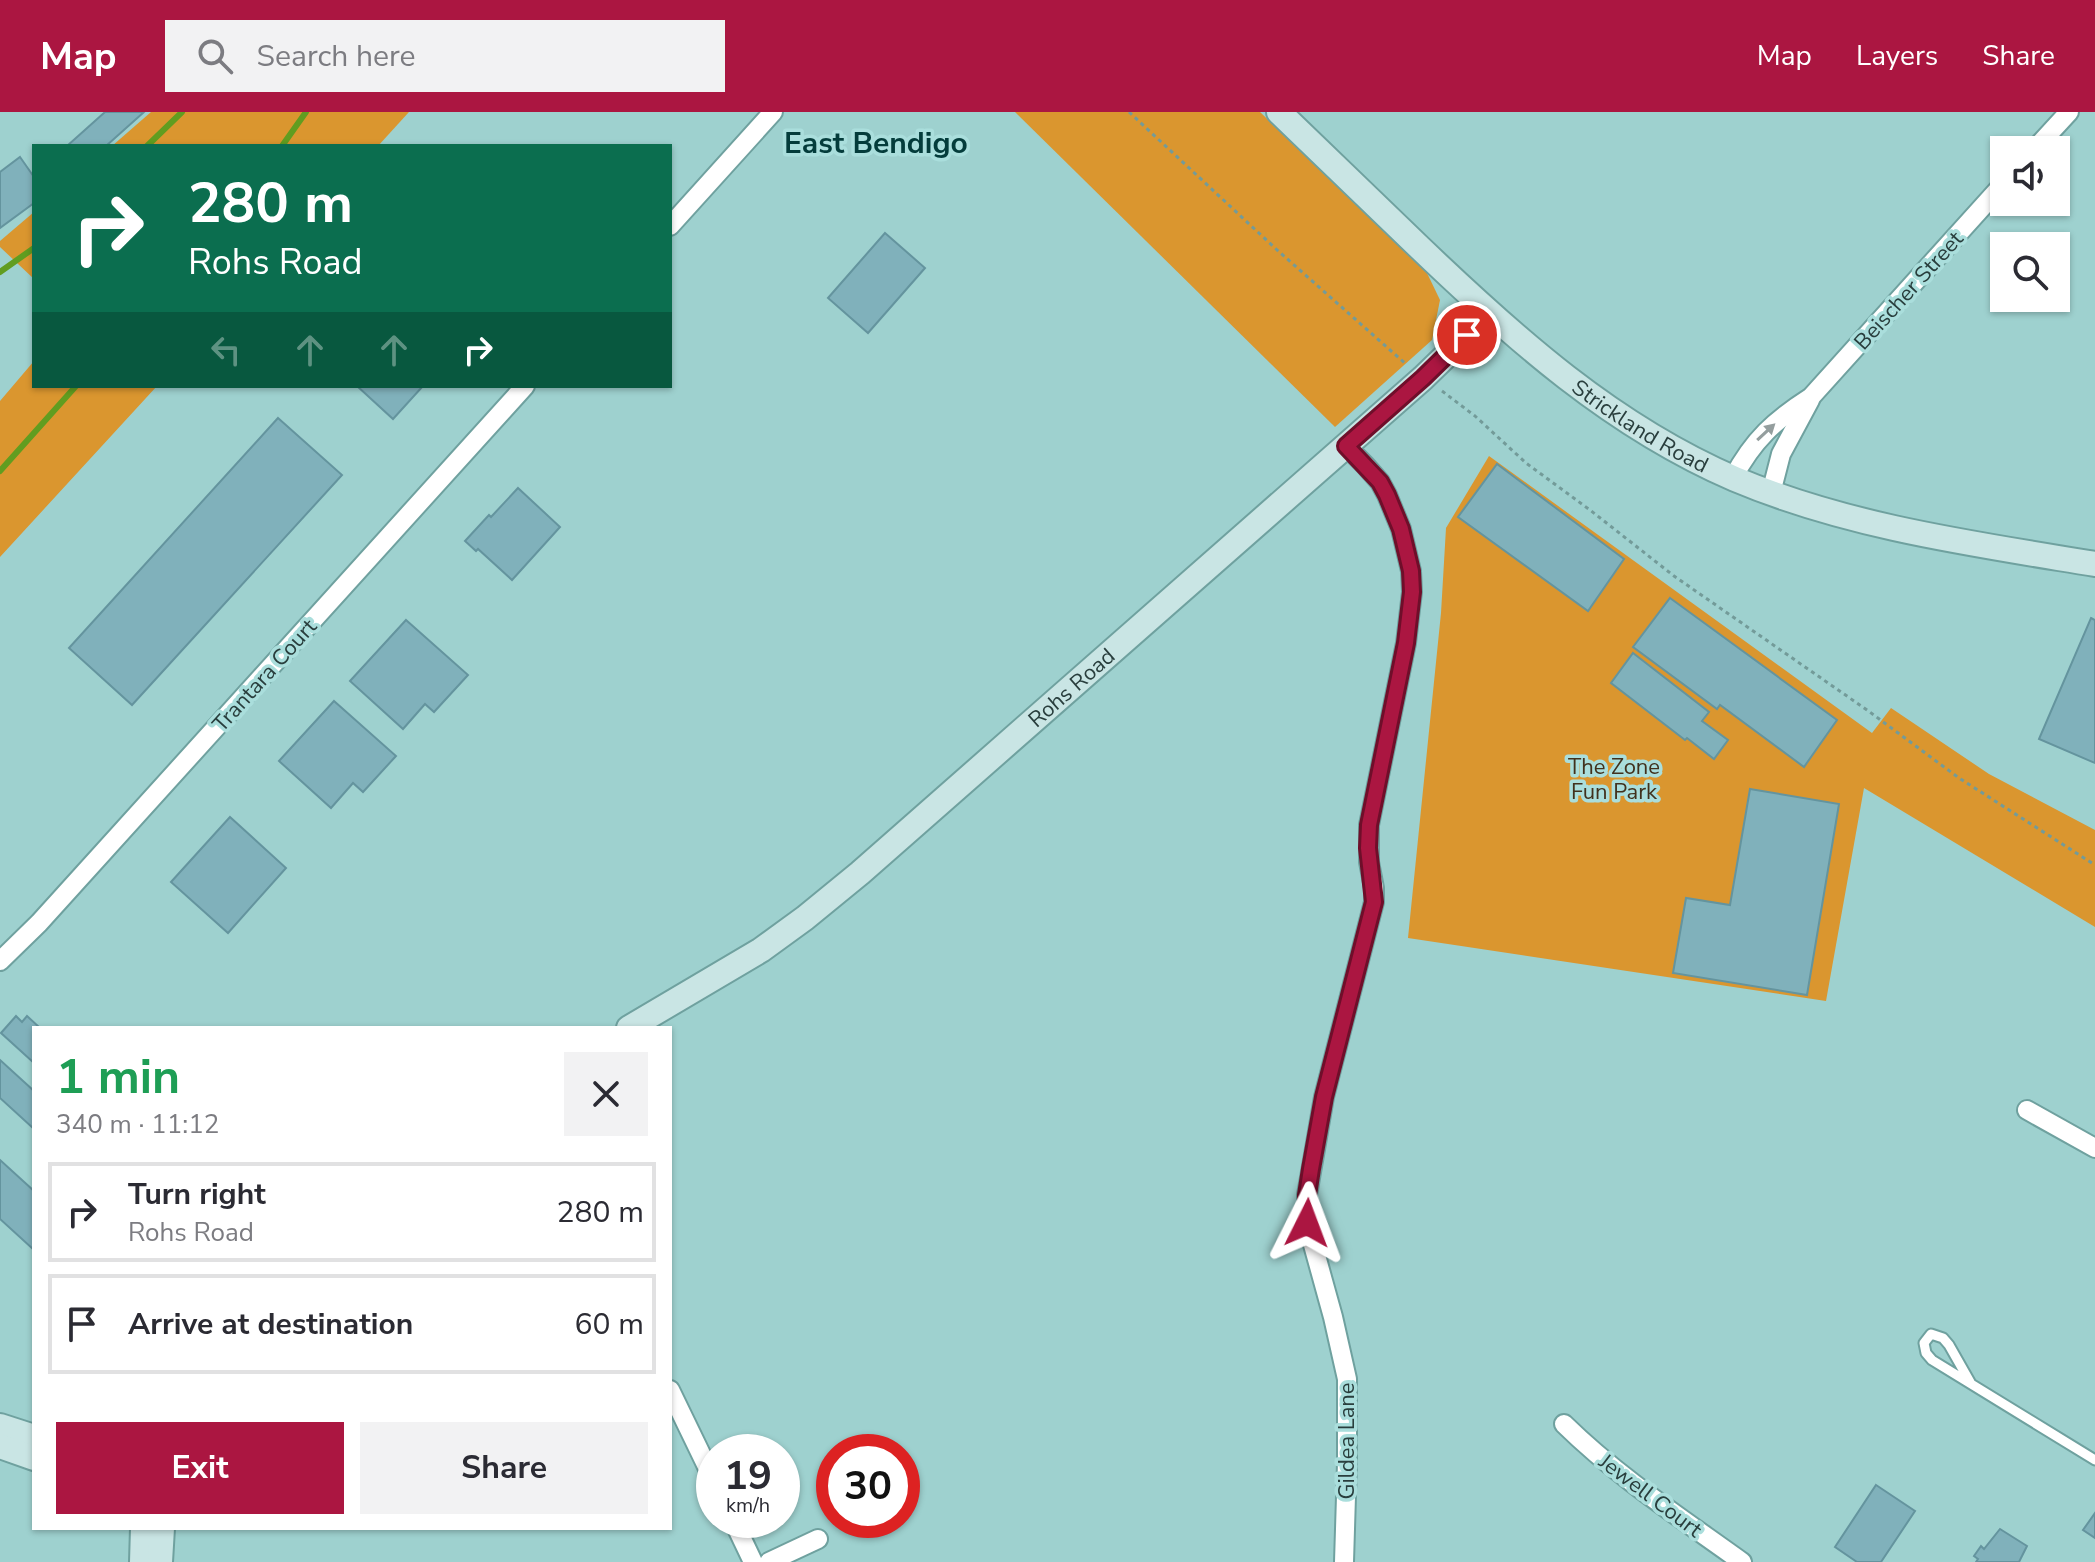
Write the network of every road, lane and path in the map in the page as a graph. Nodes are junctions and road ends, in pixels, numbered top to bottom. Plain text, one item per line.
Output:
1 (773, 112) edge
2 (1129, 112) edge
3 (1279, 112) edge
4 (2069, 112) edge
5 (2047, 136) edge
6 (1990, 199) edge
7 (672, 224) edge
8 (1489, 314) junction
9 (1423, 378) junction
10 (523, 388) edge
11 (1811, 397) junction
12 (1346, 446) junction
13 (1733, 478) junction
14 (1771, 493) junction
15 (2095, 564) edge
16 (2095, 865) edge
17 (0, 961) edge
18 (632, 1026) edge
19 (2027, 1110) dead end
20 (2095, 1148) edge
21 (1970, 1382) junction
22 (672, 1394) edge
23 (0, 1423) edge
24 (1564, 1424) dead end
25 (32, 1425) edge
26 (32, 1436) edge
27 (696, 1444) edge
28 (0, 1446) edge
29 (32, 1457) edge
30 (2095, 1460) edge
31 (143, 1530) edge
32 (162, 1530) edge
33 (742, 1538) edge
34 (818, 1539) dead end
35 (142, 1562) edge
36 (160, 1562) edge
37 (753, 1562) edge
38 (769, 1562) edge
39 (1344, 1562) edge
40 (1742, 1562) edge

1 - 7 street
2 - 9 path
3 - 8 main road, Strickland Road
4 - 5 street
6 - 11 street, Beischer Street
8 - 9 main road, Rohs Road
8 - 13 main road, Strickland Road
9 - 12 main road, Rohs Road
9 - 16 path
10 - 17 street, Trantara Court
13 -> 11 street, Beischer Street
11 - 14 street, Beischer Street
12 - 18 main road, Rohs Road
12 - 39 street, Gildea Lane
13 - 14 main road, Strickland Road
14 - 15 main road, Strickland Road
19 - 20 street
21 - 21 lane
21 - 30 lane
22 - 27 street
23 - 25 main road
23 - 26 main road
24 - 40 street, Jewell Court
28 - 29 main road
31 - 35 main road
32 - 36 main road
33 - 37 street
34 - 38 street

